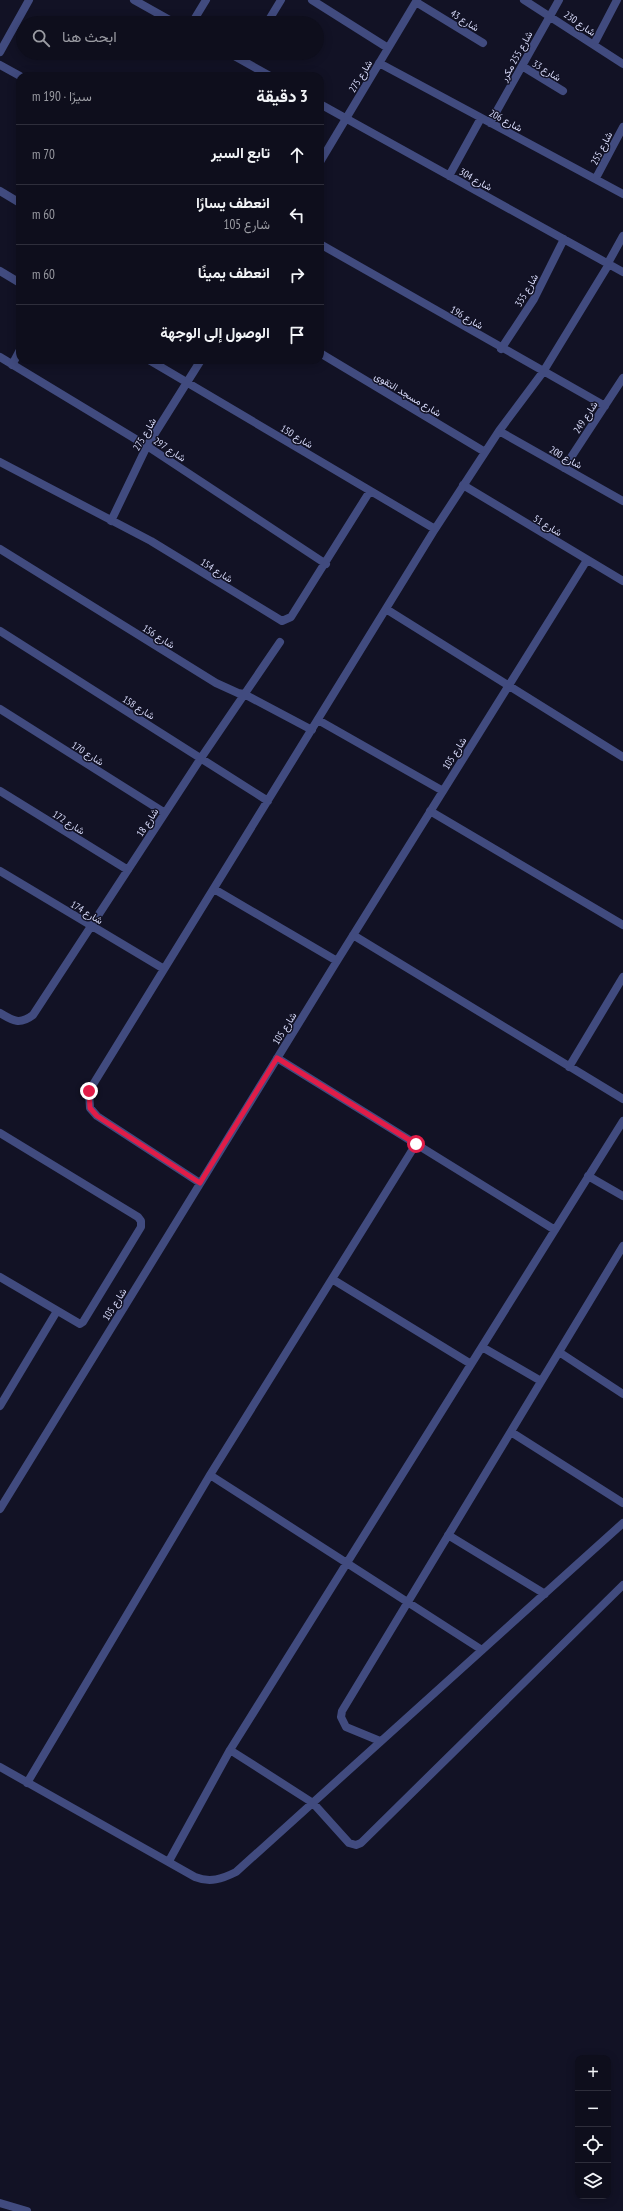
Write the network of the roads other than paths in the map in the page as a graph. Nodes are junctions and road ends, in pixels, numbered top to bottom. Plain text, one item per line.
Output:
1 (29, 0) edge
2 (134, 0) edge
3 (206, 0) edge
4 (281, 0) edge
5 (312, 0) edge
6 (524, 0) edge
7 (559, 0) edge
8 (617, 0) edge
9 (416, 1) edge
10 (20, 16) edge
11 (163, 16) edge
12 (196, 16) edge
13 (271, 16) edge
14 (550, 16) junction
15 (16, 23) edge
16 (483, 43) dead end
17 (594, 44) junction
18 (388, 48) junction
19 (0, 52) edge
20 (243, 61) edge
21 (379, 63) junction
22 (623, 64) edge
23 (0, 65) edge
24 (522, 66) junction
25 (263, 72) edge
26 (16, 74) edge
27 (563, 91) dead end
28 (324, 106) edge
29 (481, 118) junction
30 (346, 119) junction
31 (490, 123) junction
32 (623, 127) edge
33 (324, 155) edge
34 (448, 176) junction
35 (596, 178) junction
36 (0, 191) edge
37 (623, 194) edge
38 (16, 201) edge
39 (623, 236) edge
40 (564, 239) junction
41 (324, 246) edge
42 (608, 264) junction
43 (0, 272) edge
44 (623, 272) edge
45 (16, 281) edge
46 (501, 348) junction
47 (324, 355) edge
48 (0, 357) edge
49 (16, 358) edge
50 (156, 364) edge
51 (198, 364) edge
52 (12, 365) junction
53 (543, 372) junction
54 (623, 378) edge
55 (187, 382) junction
56 (605, 406) junction
57 (499, 431) junction
58 (147, 446) junction
59 (485, 452) junction
60 (0, 462) edge
61 (564, 468) junction
62 (463, 485) junction
63 (370, 491) junction
64 (622, 498) edge
65 (111, 521) junction
66 (435, 529) junction
67 (0, 549) edge
68 (588, 560) junction
69 (326, 564) junction
70 (623, 581) edge
71 (386, 609) junction
72 (0, 631) edge
73 (280, 642) dead end
74 (508, 686) junction
75 (244, 694) junction
76 (0, 709) edge
77 (318, 720) junction
78 (312, 730) junction
79 (201, 758) junction
80 (623, 758) edge
81 (443, 790) junction
82 (0, 791) edge
83 (268, 801) junction
84 (430, 811) junction
85 (165, 813) junction
86 (128, 870) junction
87 (0, 871) edge
88 (214, 889) junction
89 (623, 925) edge
90 (91, 926) junction
91 (353, 935) junction
92 (337, 961) junction
93 (164, 969) junction
94 (623, 977) edge
95 (0, 1013) edge
96 (277, 1058) junction
97 (569, 1067) junction
98 (623, 1100) edge
99 (623, 1121) edge
100 (0, 1133) edge
101 (620, 1134) edge
102 (416, 1144) junction
103 (588, 1176) junction
104 (200, 1183) junction
105 (623, 1196) edge
106 (555, 1230) junction
107 (623, 1246) edge
108 (0, 1277) edge
109 (332, 1279) junction
110 (57, 1311) junction
111 (482, 1347) junction
112 (559, 1352) junction
113 (471, 1364) junction
114 (542, 1381) junction
115 (623, 1394) edge
116 (0, 1406) edge
117 (510, 1432) junction
118 (210, 1475) junction
119 (623, 1503) edge
120 (0, 1509) edge
121 (623, 1523) edge
122 (448, 1535) junction
123 (347, 1562) junction
124 (623, 1586) edge
125 (546, 1594) junction
126 (408, 1602) junction
127 (482, 1650) junction
128 (380, 1741) junction
129 (230, 1750) junction
130 (0, 1767) edge
131 (27, 1783) junction
132 (313, 1803) junction
133 (169, 1861) junction
134 (0, 2203) edge
135 (27, 2211) edge

1 - 10 street
2 - 11 street
3 - 12 street
4 - 13 street
5 - 18 street
6 - 14 street, شارع 230
7 - 14 street, شارع 255 مكرر
8 - 17 street
9 - 16 street, شارع 43
9 - 18 street, شارع 275
14 - 17 street, شارع 230
14 - 24 street, شارع 255 مكرر
15 - 19 street
17 - 22 street, شارع 230
18 - 21 street, شارع 275
20 - 25 street
21 - 29 street, شارع 206
21 - 30 street, شارع 275
23 - 26 street
24 - 27 street, شارع 33
24 - 31 street, شارع 255 مكرر
28 - 30 street, شارع 304
29 - 31 street, شارع 206
29 - 34 street
30 - 33 street, شارع 275
30 - 34 street, شارع 304
31 - 35 street, شارع 206
32 - 35 street, شارع 255
34 - 40 street, شارع 304
35 - 37 street, شارع 206
36 - 38 street
39 - 42 street
40 - 42 street, شارع 304
40 - 46 street, شارع 355
41 - 46 street, شارع 196
42 - 44 street, شارع 304
42 - 53 street
43 - 45 street
46 - 53 street, شارع 196
47 - 59 street, شارع مسجد التقوى
48 - 52 street, شارع 297
49 - 52 street
50 - 55 street, شارع 150
51 - 55 street, شارع 275
52 - 58 street, شارع 297
53 - 56 street, شارع 196
53 - 57 street
54 - 56 street, شارع 249
55 - 58 street, شارع 275
55 - 63 street, شارع 150
56 - 61 street, شارع 249
57 - 59 street
57 - 61 street, شارع 200
58 - 65 street, شارع 275
58 - 69 street, شارع 297
59 - 62 street
60 - 65 street, شارع 154
61 - 64 street, شارع 200
62 - 66 street
62 - 68 street, شارع 51
63 - 66 street, شارع 150
63 - 69 street, شارع 154
65 - 69 street, شارع 154
66 - 71 street
67 - 75 street, شارع 156
68 - 70 street, شارع 51
68 - 74 street, شارع 105
71 - 74 street
71 - 77 street
72 - 79 street, شارع 158
73 - 75 street, شارع 18
74 - 80 street
74 - 81 street, شارع 105
75 - 78 street, شارع 156
75 - 79 street, شارع 18
76 - 85 street, شارع 170
77 - 78 street
77 - 81 street
78 - 83 street
79 - 83 street, شارع 158
79 - 85 street, شارع 18
81 - 84 street, شارع 105
82 - 86 street, شارع 172
83 - 88 street
84 - 89 street
84 - 91 street, شارع 105
85 - 86 street, شارع 18
86 - 90 street, شارع 18
87 - 90 street, شارع 174
88 - 92 street
88 - 93 street
90 - 93 street, شارع 174
90 - 95 street, شارع 18
91 - 92 street, شارع 105
91 - 97 street
92 - 96 street, شارع 105
93 - 104 street
94 - 97 street
96 - 102 street
96 - 104 street, شارع 105
97 - 98 street
99 - 101 street
100 - 110 street
101 - 103 street
102 - 106 street
102 - 109 street
103 - 105 street
103 - 106 street
104 - 120 street, شارع 105
106 - 111 street
107 - 112 street
108 - 110 street
109 - 113 street
109 - 118 street
110 - 116 street
111 - 113 street
111 - 114 street
112 - 114 street
112 - 115 street
113 - 123 street
114 - 117 street
117 - 119 street
117 - 122 street
118 - 123 street
118 - 131 street
121 - 125 street
122 - 125 street
122 - 126 street
123 - 126 street
123 - 129 street
124 - 132 street
125 - 127 street
126 - 127 street
126 - 128 street
127 - 128 street
128 - 132 street
129 - 132 street
129 - 133 street
130 - 131 street
131 - 133 street
132 - 133 street
134 - 135 street

